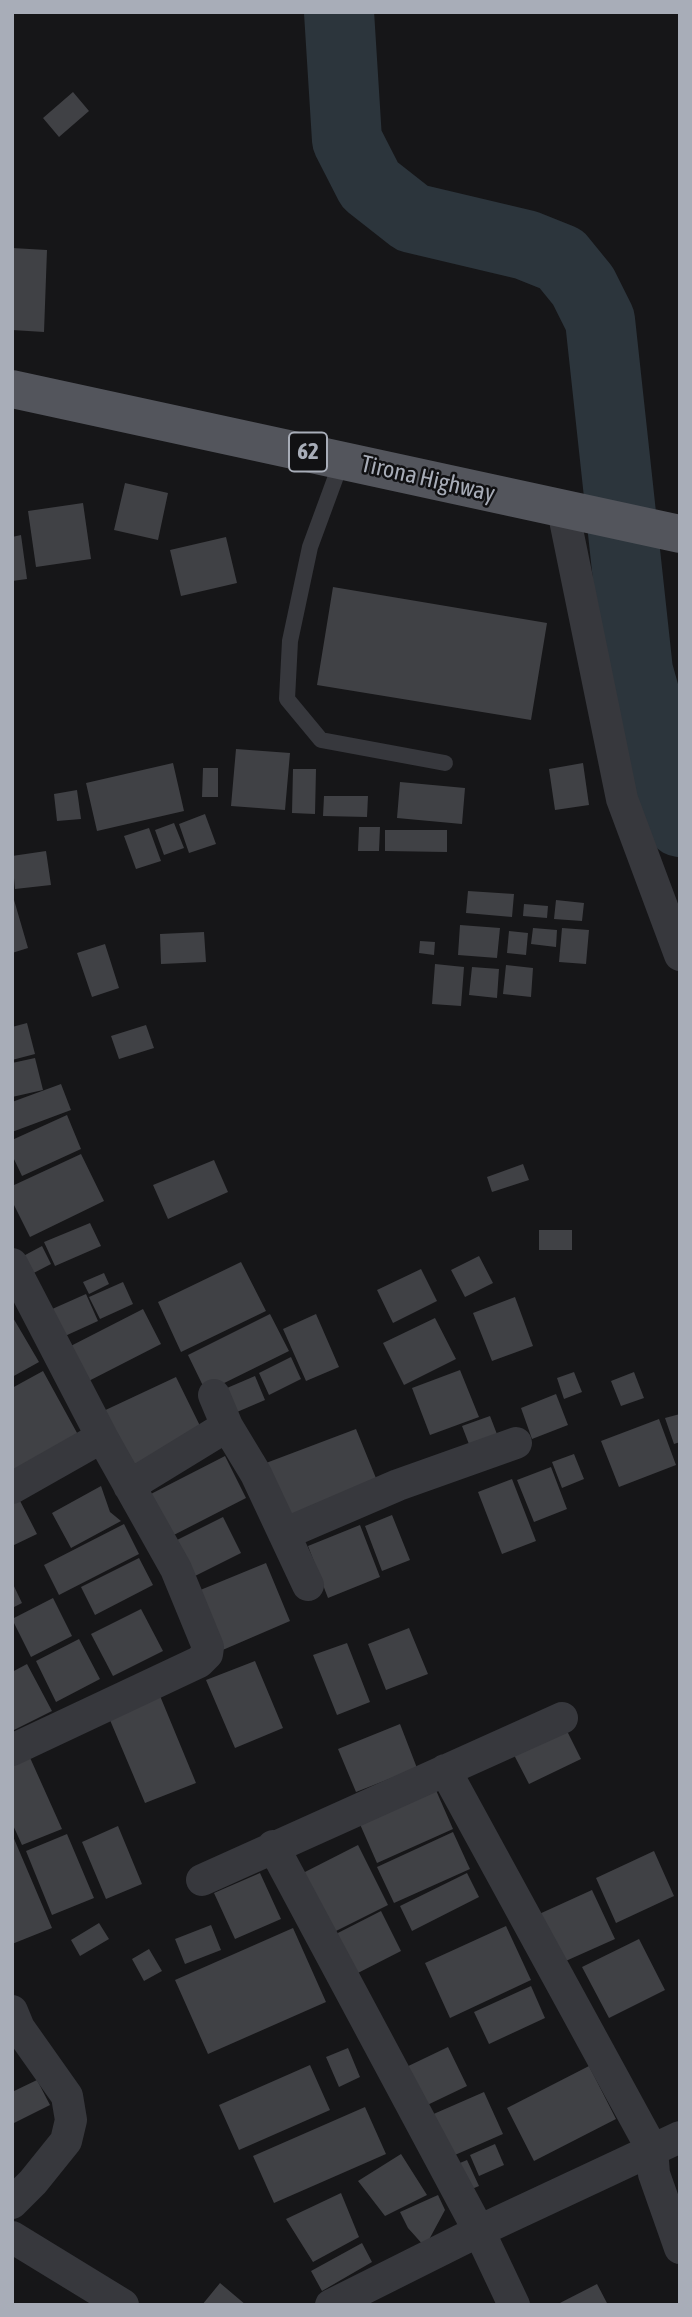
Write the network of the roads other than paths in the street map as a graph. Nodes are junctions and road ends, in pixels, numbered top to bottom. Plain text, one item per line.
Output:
1 (12, 389) edge
2 (342, 460) junction
3 (563, 510) junction
4 (677, 534) edge
5 (445, 763) dead end
6 (680, 956) edge
7 (15, 1280) edge
8 (214, 1395) dead end
9 (227, 1426) junction
10 (102, 1437) junction
11 (516, 1443) dead end
12 (129, 1486) junction
13 (12, 1488) edge
14 (284, 1534) junction
15 (308, 1585) dead end
16 (562, 1718) dead end
17 (12, 1750) edge
18 (445, 1770) junction
19 (273, 1846) junction
20 (202, 1880) dead end
21 (12, 2011) edge
22 (666, 2143) edge
23 (12, 2203) edge
24 (479, 2231) junction
25 (12, 2236) edge
26 (680, 2248) edge
27 (123, 2305) edge
28 (331, 2305) edge
29 (514, 2305) edge

1 - 2 main road, Tirona Highway / 62
2 - 3 main road, Tirona Highway / 62
2 - 5 lane
3 - 4 main road, Tirona Highway / 62
3 - 6 street
7 - 10 street
8 - 9 street
9 - 12 street
9 - 14 street
10 - 12 street
10 - 13 street
11 - 14 street
12 - 17 street
14 - 15 street
16 - 18 street
18 - 19 street
18 - 22 street
19 - 20 street
19 - 24 street
21 - 23 street
22 - 24 street
22 - 26 street
24 - 28 street
24 - 29 street
25 - 27 street

